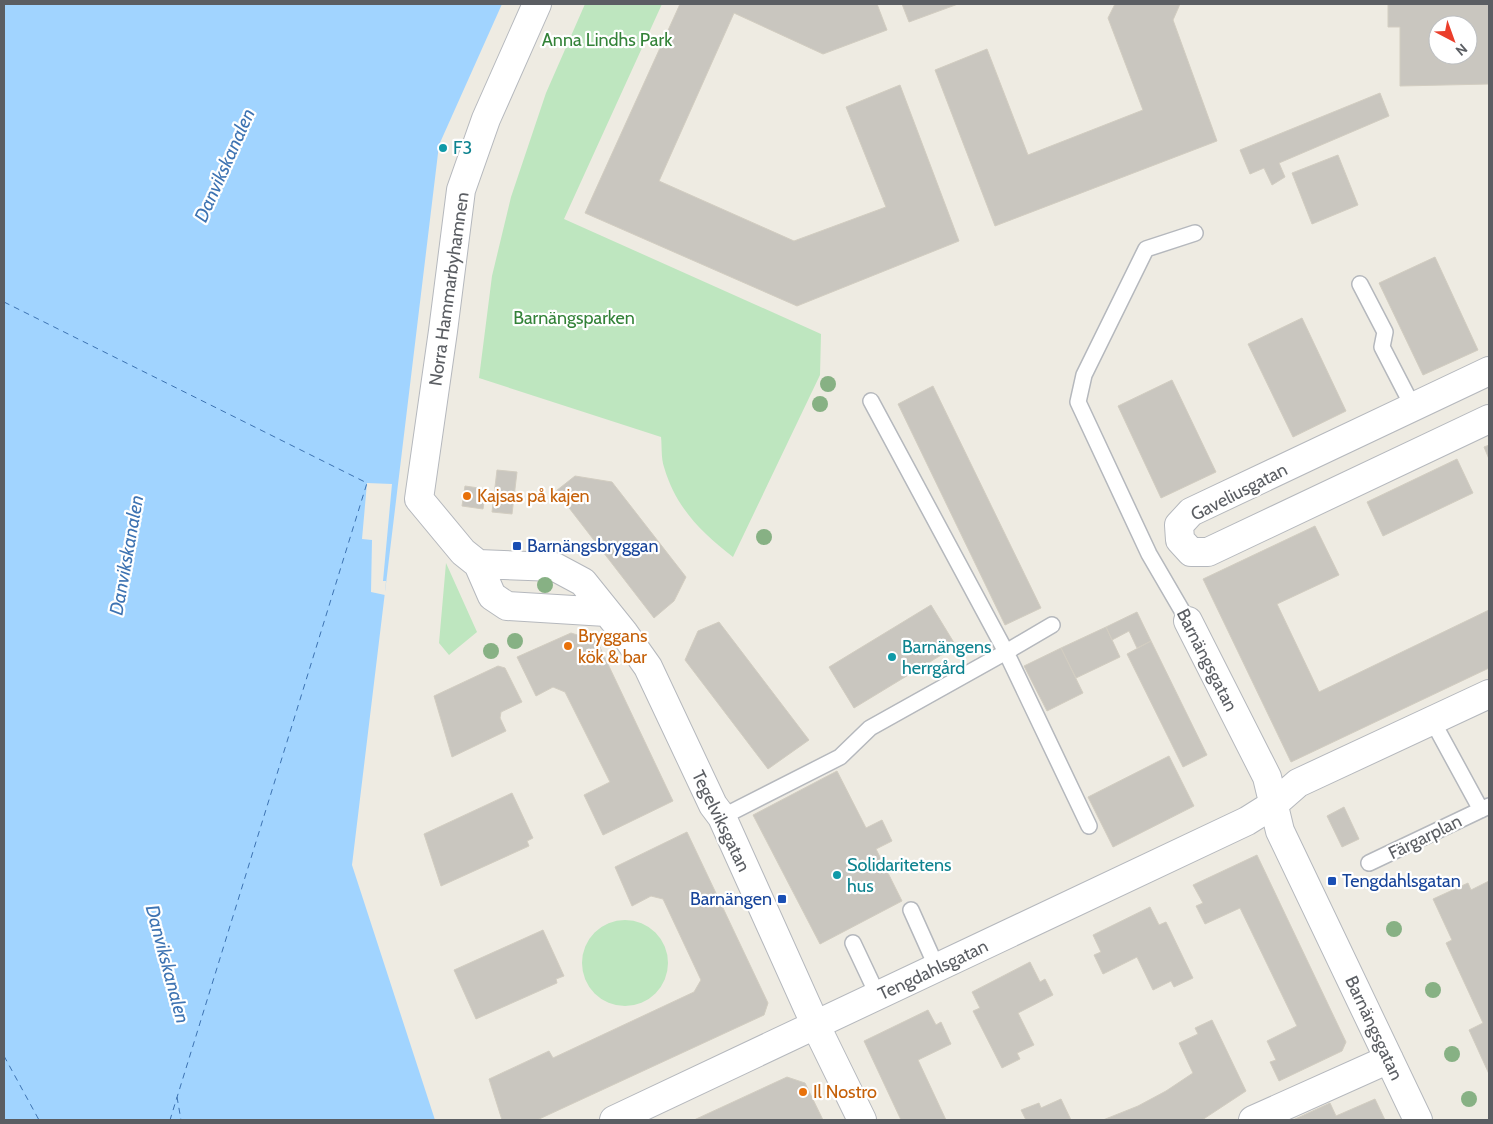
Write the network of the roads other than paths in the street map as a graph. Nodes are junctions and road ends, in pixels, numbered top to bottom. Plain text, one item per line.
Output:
1 (537, 4) edge
2 (1195, 233) dead end
3 (1360, 284) dead end
4 (1489, 371) edge
5 (871, 400) dead end
6 (1413, 407) junction
7 (1489, 419) edge
8 (478, 564) junction
9 (606, 612) junction
10 (1188, 621) joint
11 (1052, 625) dead end
12 (1006, 652) junction
13 (1489, 694) edge
14 (1432, 720) junction
15 (1274, 804) junction
16 (1485, 808) edge
17 (722, 817) junction
18 (1090, 826) dead end
19 (1369, 864) dead end
20 (911, 910) dead end
21 (853, 943) dead end
22 (937, 968) junction
23 (878, 996) junction
24 (816, 1026) junction
25 (1389, 1059) junction
26 (614, 1120) edge
27 (862, 1120) edge
28 (1253, 1120) edge
29 (1418, 1120) edge

1 - 8 street, Norra Hammarbyhamnen
2 - 10 lane, Barnängsgatan
3 - 6 lane
4 - 6 street, Gaveliusgatan
5 - 12 lane
6 - 7 street, Gaveliusgatan
8 - 9 street, Tegelviksgatan
8 - 9 street
9 - 17 street, Tegelviksgatan
10 - 15 street, Barnängsgatan
11 - 12 lane
12 - 17 lane
12 - 18 lane
13 - 14 street, Tengdahlsgatan
14 - 15 street, Tengdahlsgatan
14 - 16 lane, Färgarplan
15 - 22 street, Tengdahlsgatan
15 - 25 street, Barnängsgatan
16 - 19 lane, Färgarplan
17 - 24 street, Tegelviksgatan
20 - 22 lane
21 - 23 lane
22 - 23 street, Tengdahlsgatan
23 - 24 street, Tengdahlsgatan
24 - 26 street, Tengdahlsgatan
24 - 27 street, Tegelviksgatan
25 - 28 street
25 - 29 street, Barnängsgatan

